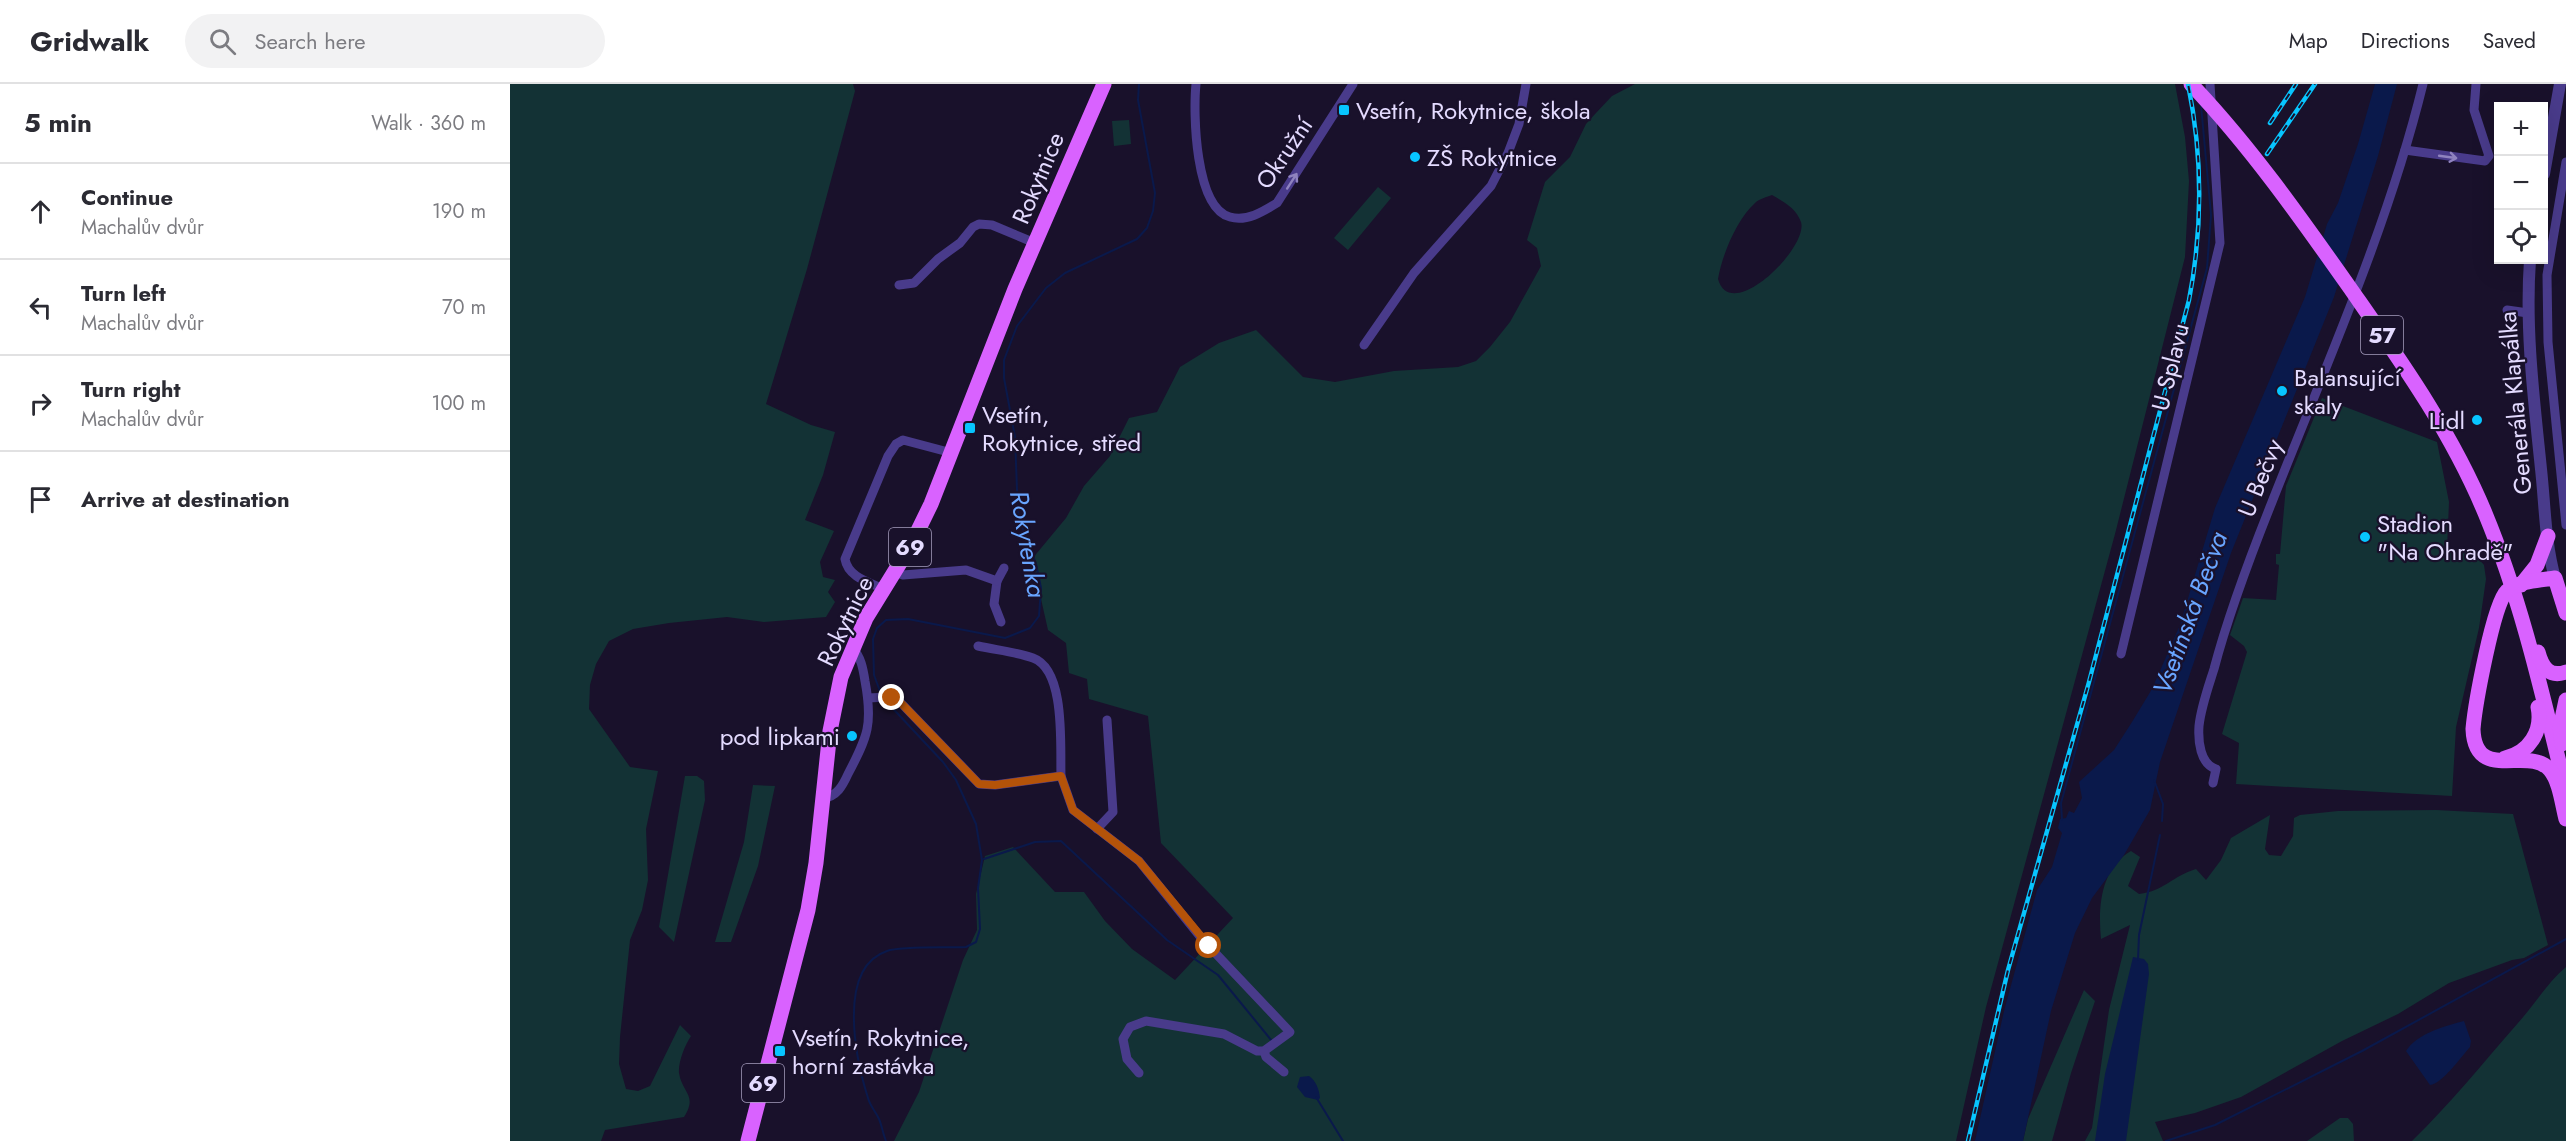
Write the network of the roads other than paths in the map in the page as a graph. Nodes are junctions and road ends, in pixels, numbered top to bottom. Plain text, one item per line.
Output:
1 (1104, 84) edge
2 (1196, 84) edge
3 (1353, 84) edge
4 (1526, 84) edge
5 (2191, 84) edge
6 (2210, 84) edge
7 (2423, 84) edge
8 (2476, 84) edge
9 (2560, 84) edge
10 (2405, 150) junction
11 (2547, 156) edge
12 (2566, 162) edge
13 (1035, 243) junction
14 (2530, 264) edge
15 (899, 285) dead end
16 (2507, 310) dead end
17 (2528, 314) junction
18 (1364, 345) dead end
19 (952, 453) junction
20 (2566, 525) edge
21 (2548, 536) junction
22 (1004, 568) dead end
23 (895, 572) junction
24 (2560, 577) edge
25 (998, 581) junction
26 (2521, 585) junction
27 (884, 589) junction
28 (2565, 604) edge
29 (2522, 620) junction
30 (1001, 622) dead end
31 (978, 646) dead end
32 (852, 647) junction
33 (2121, 654) dead end
34 (2566, 672) edge
35 (872, 698) junction
36 (2566, 700) edge
37 (1107, 720) dead end
38 (2496, 759) junction
39 (2566, 764) edge
40 (1061, 776) junction
41 (2213, 783) dead end
42 (2566, 791) edge
43 (823, 798) junction
44 (2566, 819) edge
45 (1097, 829) junction
46 (1264, 1051) junction
47 (1284, 1072) dead end
48 (1139, 1074) dead end
49 (748, 1141) edge

1 - 13 main road, Rokytnice / 69
2 -> 3 street, Okružní
4 - 18 street
5 - 29 main road, 57
6 - 33 street, U Splavu
7 - 10 street, U Bečvy
10 -> 8 street
9 - 11 street
10 - 41 street, U Bečvy
12 - 20 street
13 - 15 street
13 - 19 main road, Rokytnice / 69
14 - 17 street, Generála Klapálka
16 - 17 street
17 - 21 street, Generála Klapálka
19 - 23 main road, Rokytnice / 69
19 - 27 street
21 - 24 street, Generála Klapálka
21 - 26 main road
22 - 25 street
23 - 25 street
23 - 27 main road, Rokytnice / 69
24 - 26 main road
24 - 28 main road
25 - 30 street
26 - 38 main road
27 - 32 main road, Rokytnice / 69
29 - 34 main road
29 - 38 main road
29 - 42 main road, 57
31 - 40 street
32 - 35 street
32 - 43 main road, Rokytnice / 69
35 - 40 street
35 - 43 street
36 - 39 main road
37 - 45 street
38 - 44 main road
40 - 45 street
43 - 49 main road, Rokytnice / 69
45 - 46 street
46 - 47 street
46 - 48 street

